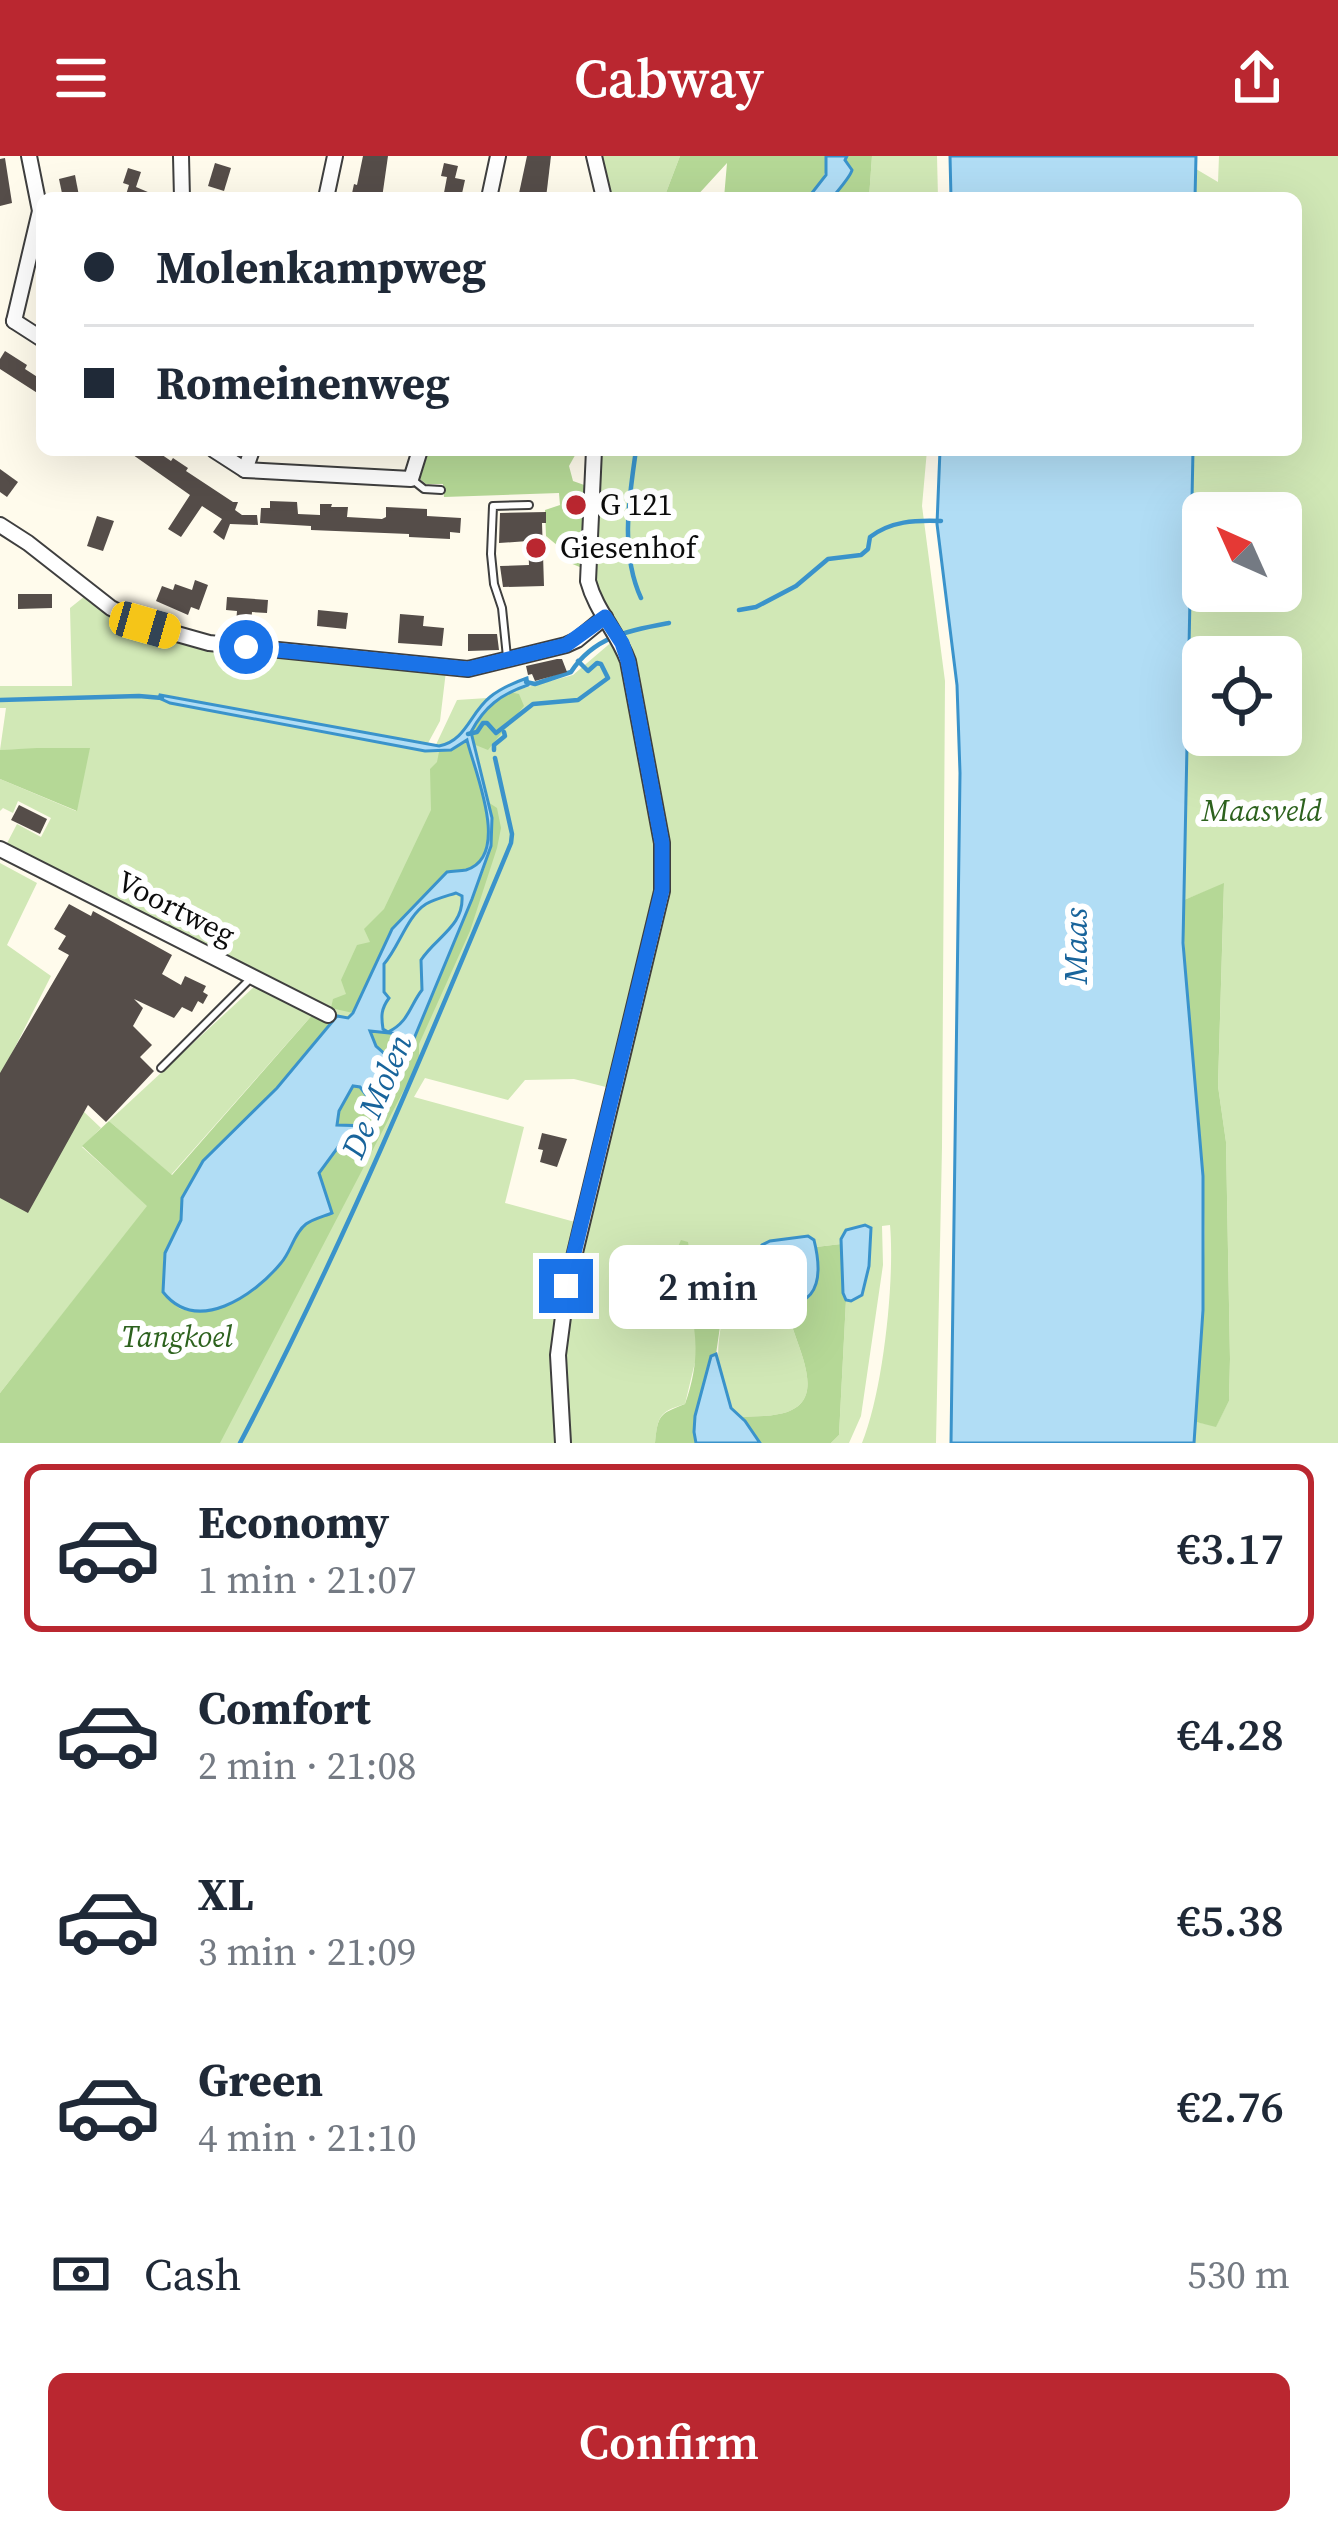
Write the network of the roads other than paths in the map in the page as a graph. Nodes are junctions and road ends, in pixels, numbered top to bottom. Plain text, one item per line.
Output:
1 (29, 156) edge
2 (181, 156) edge
3 (334, 156) edge
4 (498, 156) edge
5 (593, 156) edge
6 (36, 192) edge
7 (182, 192) edge
8 (327, 192) edge
9 (491, 192) edge
10 (602, 192) edge
11 (36, 225) edge
12 (7, 324) edge
13 (36, 336) edge
14 (223, 456) edge
15 (250, 456) edge
16 (418, 456) edge
17 (595, 456) edge
18 (245, 470) junction
19 (411, 479) junction
20 (441, 490) dead end
21 (529, 505) dead end
22 (0, 525) edge
23 (609, 622) junction
24 (508, 660) junction
25 (0, 849) edge
26 (253, 977) junction
27 (328, 1015) dead end
28 (161, 1068) dead end
29 (563, 1443) edge

1 - 6 street
2 - 7 street
3 - 8 street
4 - 9 street
5 - 10 street
11 - 12 street
12 - 13 street
14 - 18 street
15 - 18 street
16 - 19 street
17 - 23 street
18 - 19 street
19 - 20 lane
21 - 24 lane
22 - 24 street
23 - 24 street
23 - 29 street
25 - 26 street, Voortweg
26 - 27 street, Voortweg
26 - 28 lane

